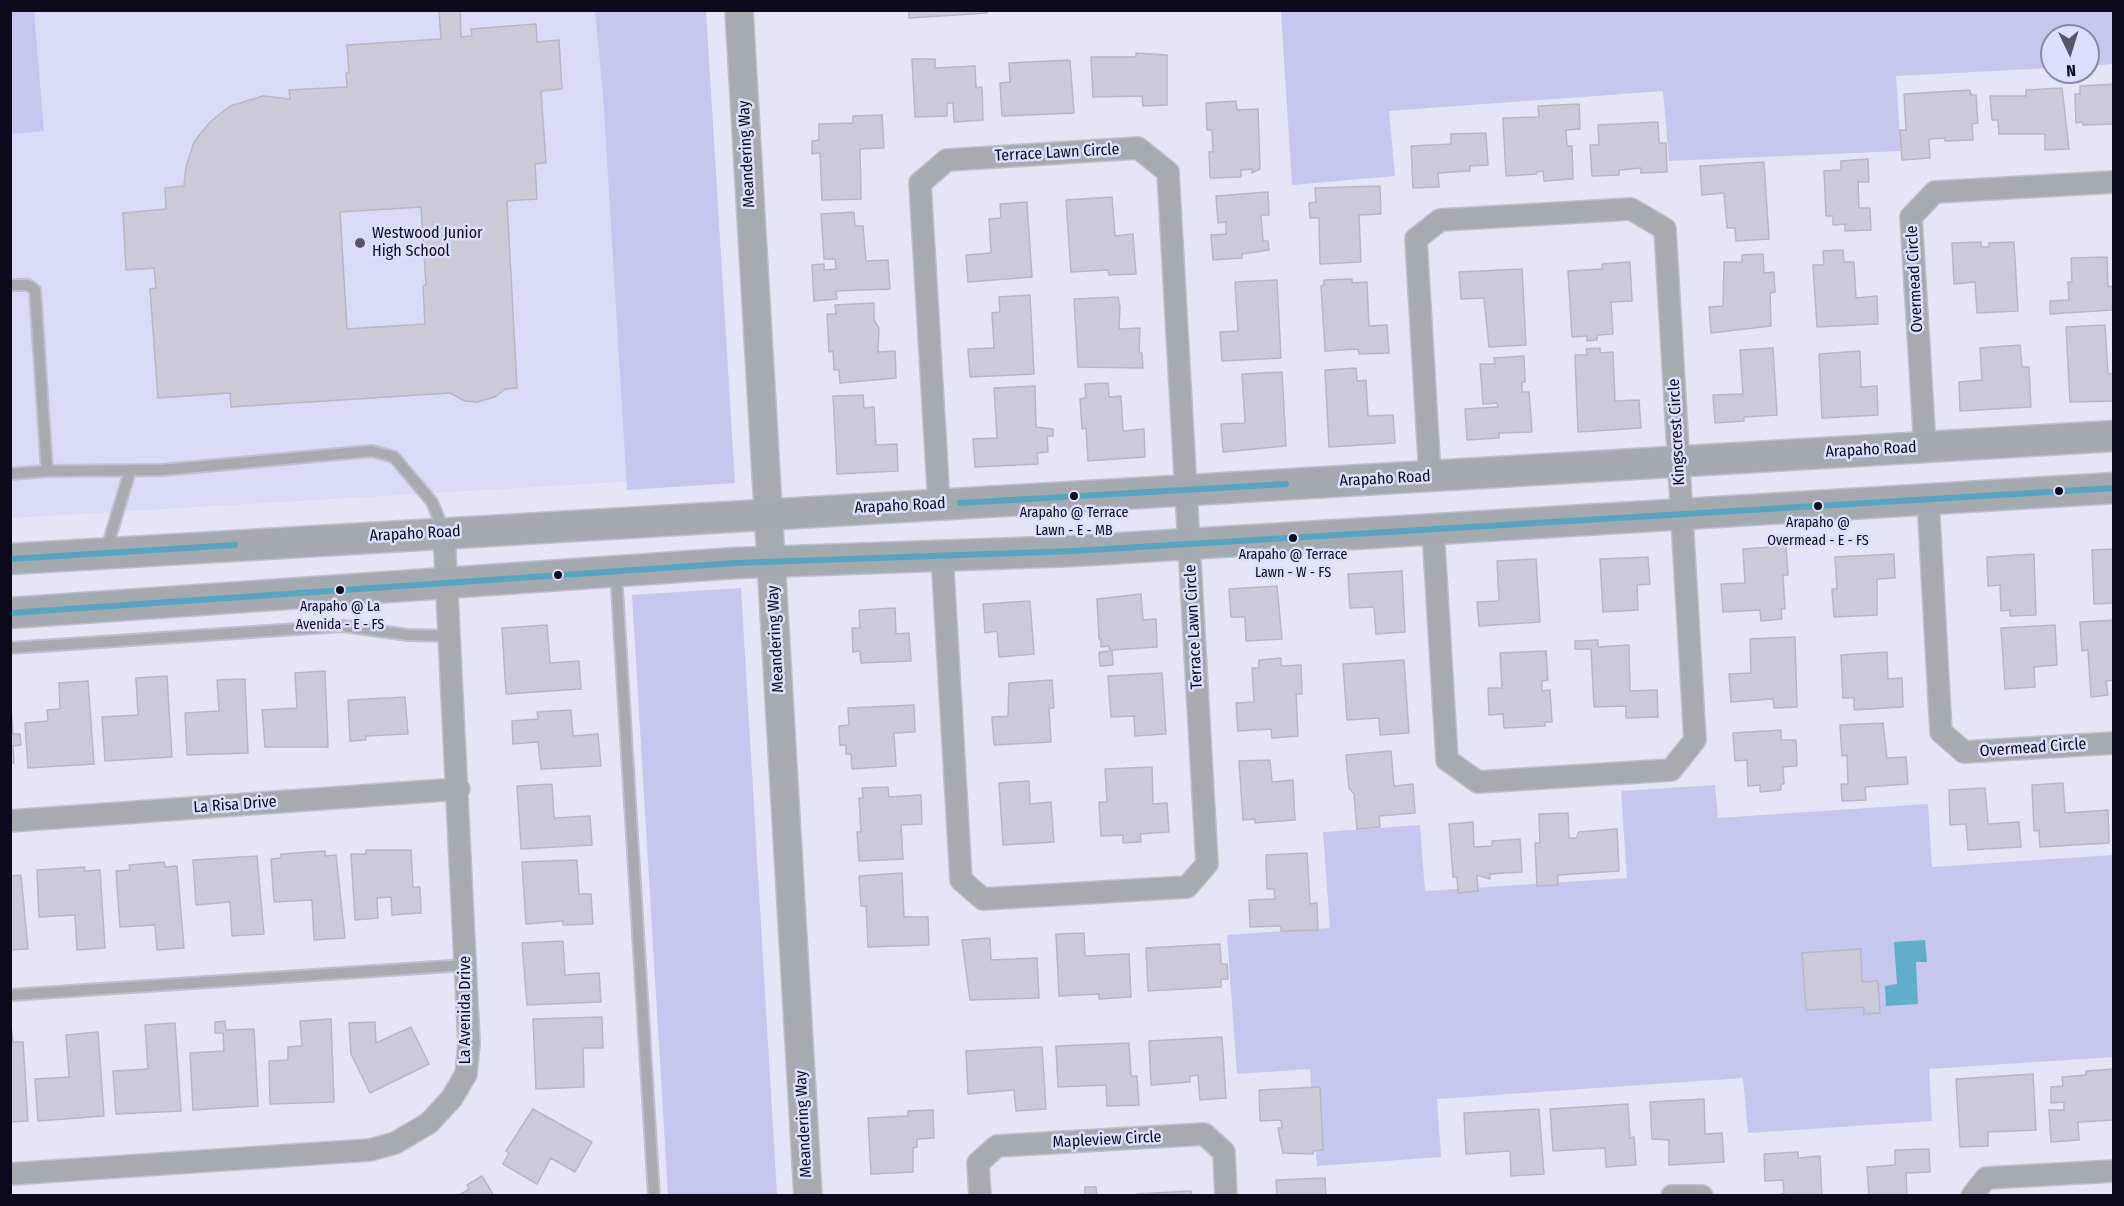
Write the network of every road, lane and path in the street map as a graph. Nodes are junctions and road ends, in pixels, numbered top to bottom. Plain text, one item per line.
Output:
1 (739, 10) edge
2 (2114, 182) edge
3 (10, 285) edge
4 (2114, 436) edge
5 (1925, 447) junction
6 (1679, 461) junction
7 (46, 471) junction
8 (130, 471) junction
9 (10, 474) edge
10 (1430, 476) junction
11 (2114, 488) edge
12 (1186, 490) junction
13 (1928, 500) junction
14 (939, 504) junction
15 (768, 514) junction
16 (1682, 514) junction
17 (1433, 529) junction
18 (444, 532) junction
19 (1189, 544) junction
20 (106, 553) junction
21 (942, 554) junction
22 (10, 559) edge
23 (771, 561) junction
24 (616, 571) junction
25 (448, 584) junction
26 (10, 613) edge
27 (451, 636) junction
28 (10, 648) edge
29 (2114, 743) edge
30 (459, 789) junction
31 (10, 821) edge
32 (466, 965) junction
33 (10, 995) edge
34 (2114, 1172) edge
35 (10, 1174) edge
36 (654, 1196) edge
37 (808, 1196) edge
38 (980, 1196) edge
39 (1226, 1196) edge
40 (1672, 1196) edge
41 (1702, 1196) edge
42 (1972, 1196) edge

1 - 15 street, Meandering Way
2 - 5 street, Overmead Circle
3 - 7 lane
4 - 5 main road, Arapaho Road
5 - 6 main road, Arapaho Road
6 - 10 main road, Arapaho Road
6 - 10 street, Kingscrest Circle
6 - 16 street, Kingscrest Circle
7 - 8 lane
7 - 9 lane
8 - 18 lane
8 - 20 lane
10 - 12 main road, Arapaho Road
11 - 13 main road
12 - 14 main road, Arapaho Road
12 - 14 street, Terrace Lawn Circle
12 - 19 street, Terrace Lawn Circle
13 - 16 main road
13 - 29 street, Overmead Circle
14 - 15 main road, Arapaho Road
15 - 18 main road, Arapaho Road
15 - 23 street, Meandering Way
16 - 17 main road
16 - 17 street, Kingscrest Circle
17 - 19 main road
18 - 20 main road, Arapaho Road
18 - 25 street, La Avenida Drive
19 - 21 main road
19 - 21 street, Terrace Lawn Circle
20 - 22 main road, Arapaho Road
21 - 23 main road
23 - 24 main road
23 - 37 street, Meandering Way
24 - 25 main road
24 - 36 lane
25 - 26 main road
25 - 27 street, La Avenida Drive
27 - 28 lane
27 - 30 street, La Avenida Drive
30 - 31 street, La Risa Drive
30 - 32 street, La Avenida Drive
32 - 33 lane
32 - 35 street, La Avenida Drive
34 - 42 street
38 - 39 street, Mapleview Circle
40 - 41 street

